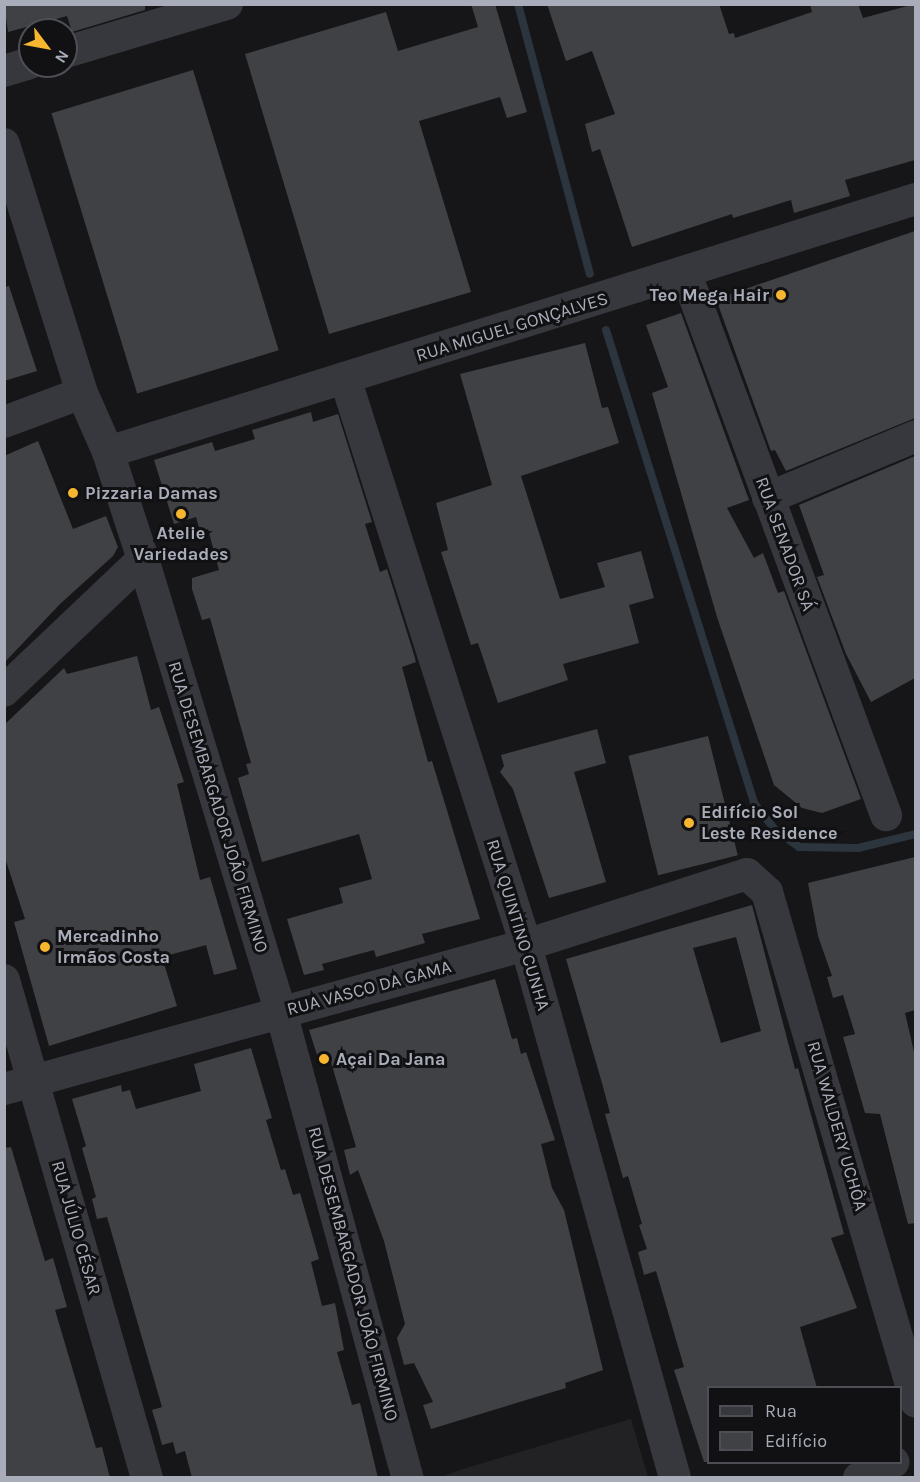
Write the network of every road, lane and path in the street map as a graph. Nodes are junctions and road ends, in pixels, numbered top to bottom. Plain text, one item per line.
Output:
1 (227, 4) edge
2 (78, 48) edge
3 (4, 144) edge
4 (915, 199) edge
5 (686, 274) junction
6 (345, 378) junction
7 (82, 393) junction
8 (4, 422) edge
9 (915, 436) edge
10 (108, 452) junction
11 (768, 498) junction
12 (143, 559) junction
13 (4, 691) edge
14 (886, 815) dead end
15 (732, 878) joint
16 (526, 945) junction
17 (4, 980) edge
18 (281, 1012) junction
19 (34, 1081) junction
20 (4, 1089) edge
21 (915, 1402) edge
22 (889, 1464) edge
23 (147, 1478) edge
24 (408, 1478) edge
25 (675, 1478) edge
26 (859, 1478) edge

1 - 2 street
3 - 7 street, RUA DESEMBARGADOR JOÃO FIRMINO
4 - 5 street, RUA MIGUEL GONÇALVES
5 - 6 street, RUA MIGUEL GONÇALVES
5 - 11 street, RUA SENADOR SÁ
6 - 10 street, RUA MIGUEL GONÇALVES
6 - 16 street, RUA QUINTINO CUNHA
7 - 8 street
7 - 10 street, RUA DESEMBARGADOR JOÃO FIRMINO
9 - 11 street
10 - 12 street, RUA DESEMBARGADOR JOÃO FIRMINO
11 - 14 street, RUA SENADOR SÁ
12 - 13 street
12 - 18 street, RUA DESEMBARGADOR JOÃO FIRMINO
15 - 16 street, RUA VASCO DA GAMA
15 - 21 street, RUA WALDERY UCHÔA
16 - 18 street, RUA VASCO DA GAMA
16 - 25 street, RUA QUINTINO CUNHA
17 - 19 street, RUA JÚLIO CÉSAR
18 - 19 street, RUA VASCO DA GAMA
18 - 24 street, RUA DESEMBARGADOR JOÃO FIRMINO
19 - 20 street, RUA VASCO DA GAMA
19 - 23 street, RUA JÚLIO CÉSAR
22 - 26 street

